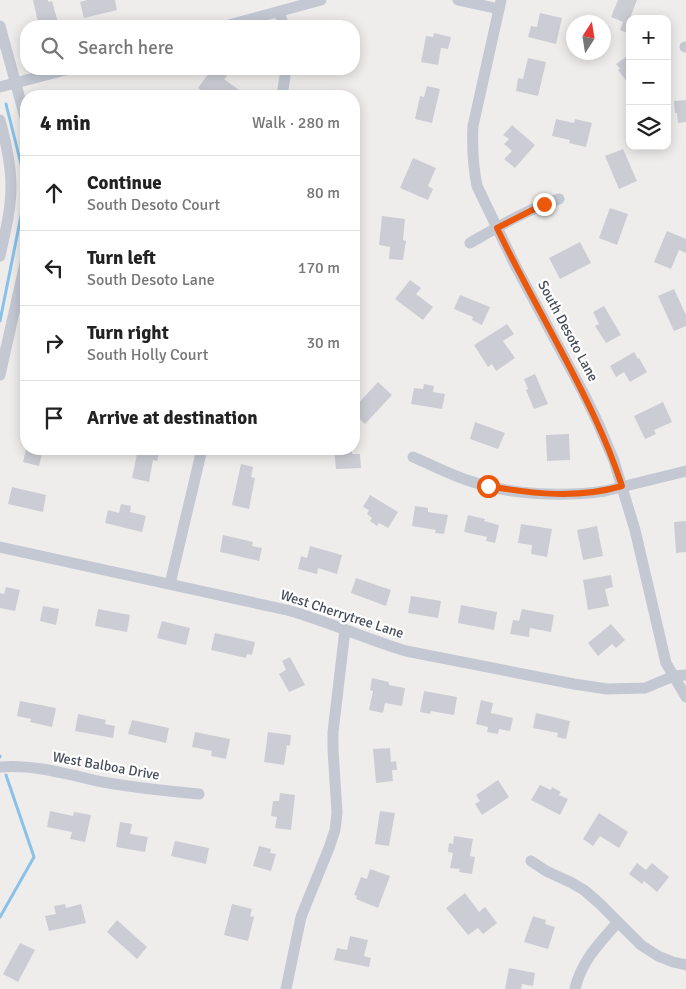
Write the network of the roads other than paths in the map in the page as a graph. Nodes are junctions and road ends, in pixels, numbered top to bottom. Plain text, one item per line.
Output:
1 (321, 0) edge
2 (458, 0) edge
3 (500, 4) edge
4 (279, 12) junction
5 (248, 20) edge
6 (282, 20) edge
7 (0, 26) edge
8 (45, 75) edge
9 (285, 75) edge
10 (16, 82) junction
11 (0, 87) edge
12 (283, 90) edge
13 (20, 98) edge
14 (0, 120) edge
15 (559, 199) dead end
16 (497, 228) junction
17 (470, 243) dead end
18 (0, 256) edge
19 (20, 286) edge
20 (0, 375) edge
21 (201, 455) edge
22 (413, 457) dead end
23 (686, 471) edge
24 (622, 486) junction
25 (0, 547) edge
26 (170, 584) junction
27 (346, 630) junction
28 (680, 676) edge
29 (686, 697) edge
30 (4, 767) edge
31 (199, 794) dead end
32 (531, 862) dead end
33 (618, 922) junction
34 (686, 965) edge
35 (286, 989) edge
36 (575, 989) edge

1 - 4 street
2 - 3 street
3 - 16 street, South Desoto Lane
4 - 5 street
4 - 6 street
7 - 10 street
8 - 10 street
9 - 12 street
10 - 11 street
10 - 13 street
14 - 18 street
15 - 16 street
16 - 17 street
16 - 24 street, South Desoto Lane
19 - 20 street
21 - 26 street
22 - 24 street
23 - 24 street
24 - 28 street, South Desoto Lane
25 - 26 street, West Cherrytree Lane
26 - 27 street, West Cherrytree Lane
27 - 28 street, West Cherrytree Lane
27 - 35 street
28 - 29 street, South Desoto Lane
30 - 31 street, West Balboa Drive
32 - 33 street
33 - 34 street
33 - 36 street

